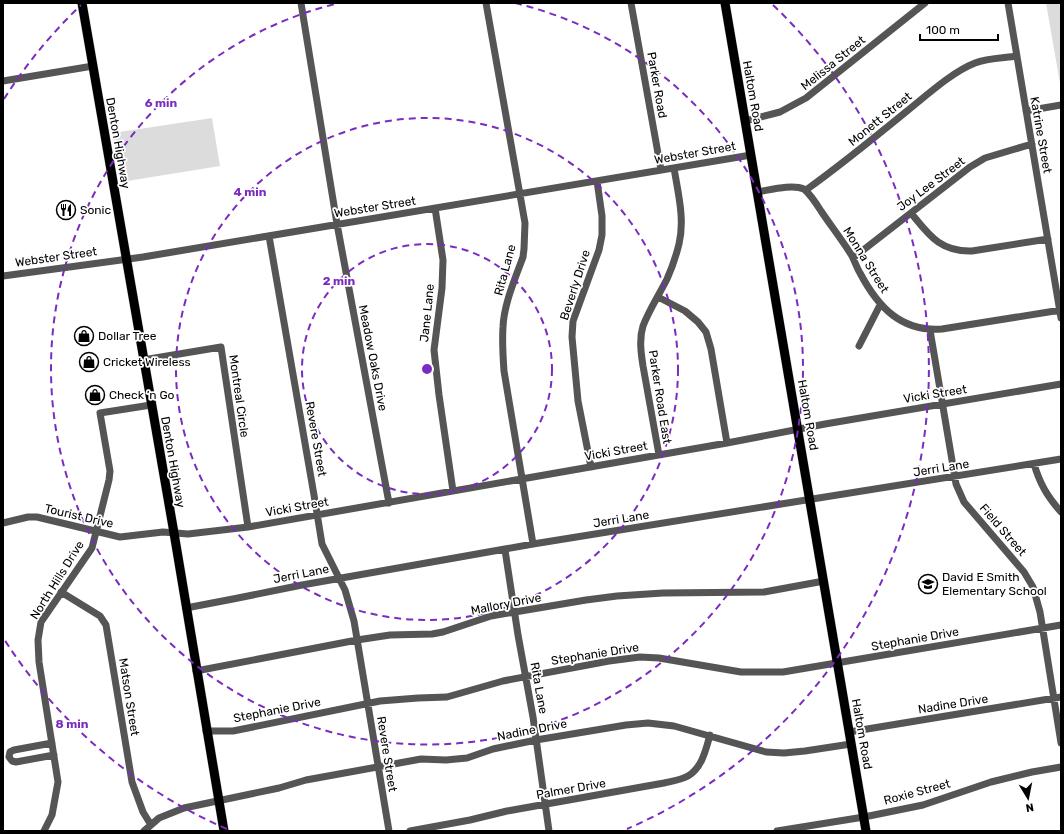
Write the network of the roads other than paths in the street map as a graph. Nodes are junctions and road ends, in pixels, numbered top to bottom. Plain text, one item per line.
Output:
1 (82, 3) edge
2 (301, 3) edge
3 (486, 3) edge
4 (631, 3) edge
5 (725, 3) edge
6 (925, 3) edge
7 (1008, 3) edge
8 (1017, 56) junction
9 (92, 66) junction
10 (3, 81) edge
11 (1061, 105) edge
12 (1026, 111) junction
13 (745, 121) junction
14 (1032, 144) junction
15 (751, 155) junction
16 (674, 168) junction
17 (661, 170) junction
18 (597, 181) junction
19 (806, 190) junction
20 (757, 192) junction
21 (520, 194) junction
22 (435, 208) junction
23 (911, 213) junction
24 (337, 224) junction
25 (269, 236) junction
26 (1048, 239) junction
27 (126, 258) junction
28 (853, 258) junction
29 (3, 276) edge
30 (658, 297) junction
31 (880, 305) junction
32 (1060, 310) edge
33 (1061, 318) edge
34 (930, 330) junction
35 (859, 346) dead end
36 (143, 360) junction
37 (1061, 384) edge
38 (943, 404) junction
39 (151, 405) junction
40 (798, 429) junction
41 (727, 443) junction
42 (659, 455) junction
43 (1061, 459) edge
44 (1034, 464) junction
45 (591, 467) junction
46 (955, 476) junction
47 (522, 479) junction
48 (453, 491) junction
49 (810, 500) junction
50 (389, 503) junction
51 (1061, 512) edge
52 (317, 514) junction
53 (3, 523) edge
54 (248, 527) junction
55 (97, 532) junction
56 (174, 533) junction
57 (533, 544) junction
58 (505, 550) junction
59 (339, 578) junction
60 (824, 581) junction
61 (62, 592) junction
62 (186, 608) junction
63 (514, 613) junction
64 (1061, 625) edge
65 (1042, 628) junction
66 (357, 640) junction
67 (837, 664) junction
68 (196, 671) junction
69 (525, 677) junction
70 (1061, 697) edge
71 (1053, 699) junction
72 (368, 704) junction
73 (206, 731) junction
74 (849, 732) junction
75 (710, 735) junction
76 (536, 740) junction
77 (52, 743) junction
78 (851, 744) junction
79 (1061, 744) edge
80 (54, 755) junction
81 (378, 767) junction
82 (1061, 767) edge
83 (218, 800) junction
84 (545, 804) junction
85 (864, 817) junction
86 (151, 825) junction
87 (44, 831) edge
88 (144, 831) edge
89 (224, 831) edge
90 (388, 831) edge
91 (410, 831) edge
92 (549, 831) edge
93 (777, 831) edge
94 (866, 831) edge

1 - 9 main road, Denton Highway
2 - 24 street, Meadow Oaks Drive
3 - 21 street, Rita Lane
4 - 17 street, Parker Road
5 - 13 main road, Haltom Road
6 - 13 street, Melissa Street
7 - 8 street, Katrine Street
8 - 12 street, Katrine Street
8 - 19 street, Monett Street
9 - 10 street
9 - 27 main road, Denton Highway
11 - 12 street
12 - 14 street, Katrine Street
13 - 15 main road, Haltom Road
14 - 23 street, Joy Lee Street
14 - 26 street, Katrine Street
15 - 16 street, Webster Street
15 - 20 main road, Haltom Road
16 - 17 street, Webster Street
16 - 30 street
17 - 18 street, Webster Street
18 - 21 street, Webster Street
18 - 45 street, Beverly Drive
19 - 20 street
19 - 28 street, Monna Street
20 - 40 main road, Haltom Road
21 - 22 street, Webster Street
21 - 47 street, Rita Lane
22 - 24 street, Webster Street
22 - 48 street, Jane Lane
23 - 26 street
23 - 28 street, Joy Lee Street
24 - 25 street, Webster Street
24 - 50 street, Meadow Oaks Drive
25 - 27 street, Webster Street
25 - 52 street, Revere Street
26 - 32 street, Katrine Street
27 - 29 street, Webster Street
27 - 36 main road, Denton Highway
28 - 31 street, Monna Street
30 - 41 street
30 - 42 street, Parker Road East
31 - 34 street, Monna Street
31 - 35 street
32 - 33 street, Katrine Street
32 - 34 street, Monna Street
34 - 38 street, Field Street
36 - 39 main road, Denton Highway
36 - 54 street, Montreal Circle
37 - 38 street, Vicki Street
38 - 40 street, Vicki Street
38 - 46 street, Field Street
39 - 55 street, North Hills Drive
39 - 56 main road, Denton Highway
40 - 41 street, Vicki Street
40 - 49 main road, Haltom Road
41 - 42 street, Vicki Street
42 - 45 street, Vicki Street
43 - 44 street, Jerri Lane
44 - 46 street, Jerri Lane
44 - 51 street
45 - 47 street, Vicki Street
46 - 49 street, Jerri Lane
46 - 65 street, Field Street
47 - 48 street, Vicki Street
47 - 57 street, Rita Lane
48 - 50 street, Vicki Street
49 - 57 street, Jerri Lane
49 - 60 main road, Haltom Road
50 - 52 street, Vicki Street
52 - 54 street, Vicki Street
52 - 59 street, Revere Street
53 - 55 street, Tourist Drive
54 - 56 street, Vicki Street
55 - 56 street, Tourist Drive
55 - 61 street, North Hills Drive
56 - 62 main road, Denton Highway
57 - 58 street, Jerri Lane
58 - 59 street, Jerri Lane
58 - 63 street, Rita Lane
59 - 62 street, Jerri Lane
59 - 66 street, Revere Street
60 - 63 street, Mallory Drive
60 - 67 main road, Haltom Road
61 - 77 street, North Hills Drive
61 - 86 street, Matson Street
62 - 68 main road, Denton Highway
63 - 66 street, Mallory Drive
63 - 69 street, Rita Lane
64 - 65 street, Stephanie Drive
65 - 67 street, Stephanie Drive
65 - 71 street, Field Street
66 - 68 street, Mallory Drive
66 - 72 street, Revere Street
67 - 69 street, Stephanie Drive
67 - 74 main road, Haltom Road
68 - 73 main road, Denton Highway
69 - 72 street, Stephanie Drive
69 - 76 street, Rita Lane
70 - 71 street, Nadine Drive
71 - 74 street, Nadine Drive
71 - 79 street, Field Street
72 - 73 street, Stephanie Drive
72 - 81 street, Revere Street
73 - 83 main road, Denton Highway
74 - 78 main road, Haltom Road
75 - 76 street, Nadine Drive
75 - 78 street, Nadine Drive
75 - 84 street, Palmer Drive
76 - 81 street, Nadine Drive
76 - 84 street, Rita Lane
77 - 80 street, North Hills Drive
77 - 80 street
78 - 85 main road, Haltom Road
80 - 87 street, North Hills Drive
81 - 83 street, Nadine Drive
81 - 90 street, Revere Street
82 - 85 street, Roxie Street
83 - 86 street, Nadine Drive
83 - 89 main road, Denton Highway
84 - 91 street, Palmer Drive
84 - 92 street, Rita Lane
85 - 93 street, Roxie Street
85 - 94 main road, Haltom Road
86 - 88 street, Nadine Drive

